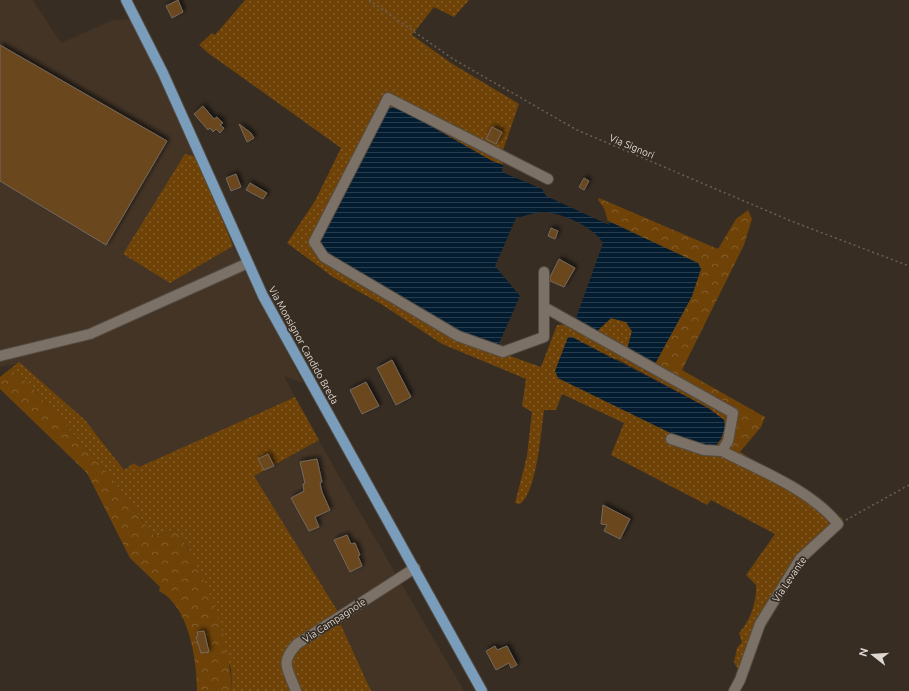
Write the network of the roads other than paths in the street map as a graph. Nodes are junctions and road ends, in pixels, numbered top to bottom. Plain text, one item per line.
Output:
1 (126, 0) edge
2 (548, 179) dead end
3 (248, 263) junction
4 (544, 272) dead end
5 (544, 307) junction
6 (0, 356) edge
7 (671, 439) dead end
8 (722, 451) junction
9 (415, 568) junction
10 (296, 691) edge
11 (482, 691) edge
12 (734, 691) edge

1 - 3 main road, Via Monsignor Candido Breda
2 - 5 street
3 - 6 street
3 - 9 main road, Via Monsignor Candido Breda
4 - 5 street
5 - 8 street
7 - 8 street
8 - 12 street, Via Levante
9 - 10 street, Via Campagnole
9 - 11 main road, Via Monsignor Candido Breda

